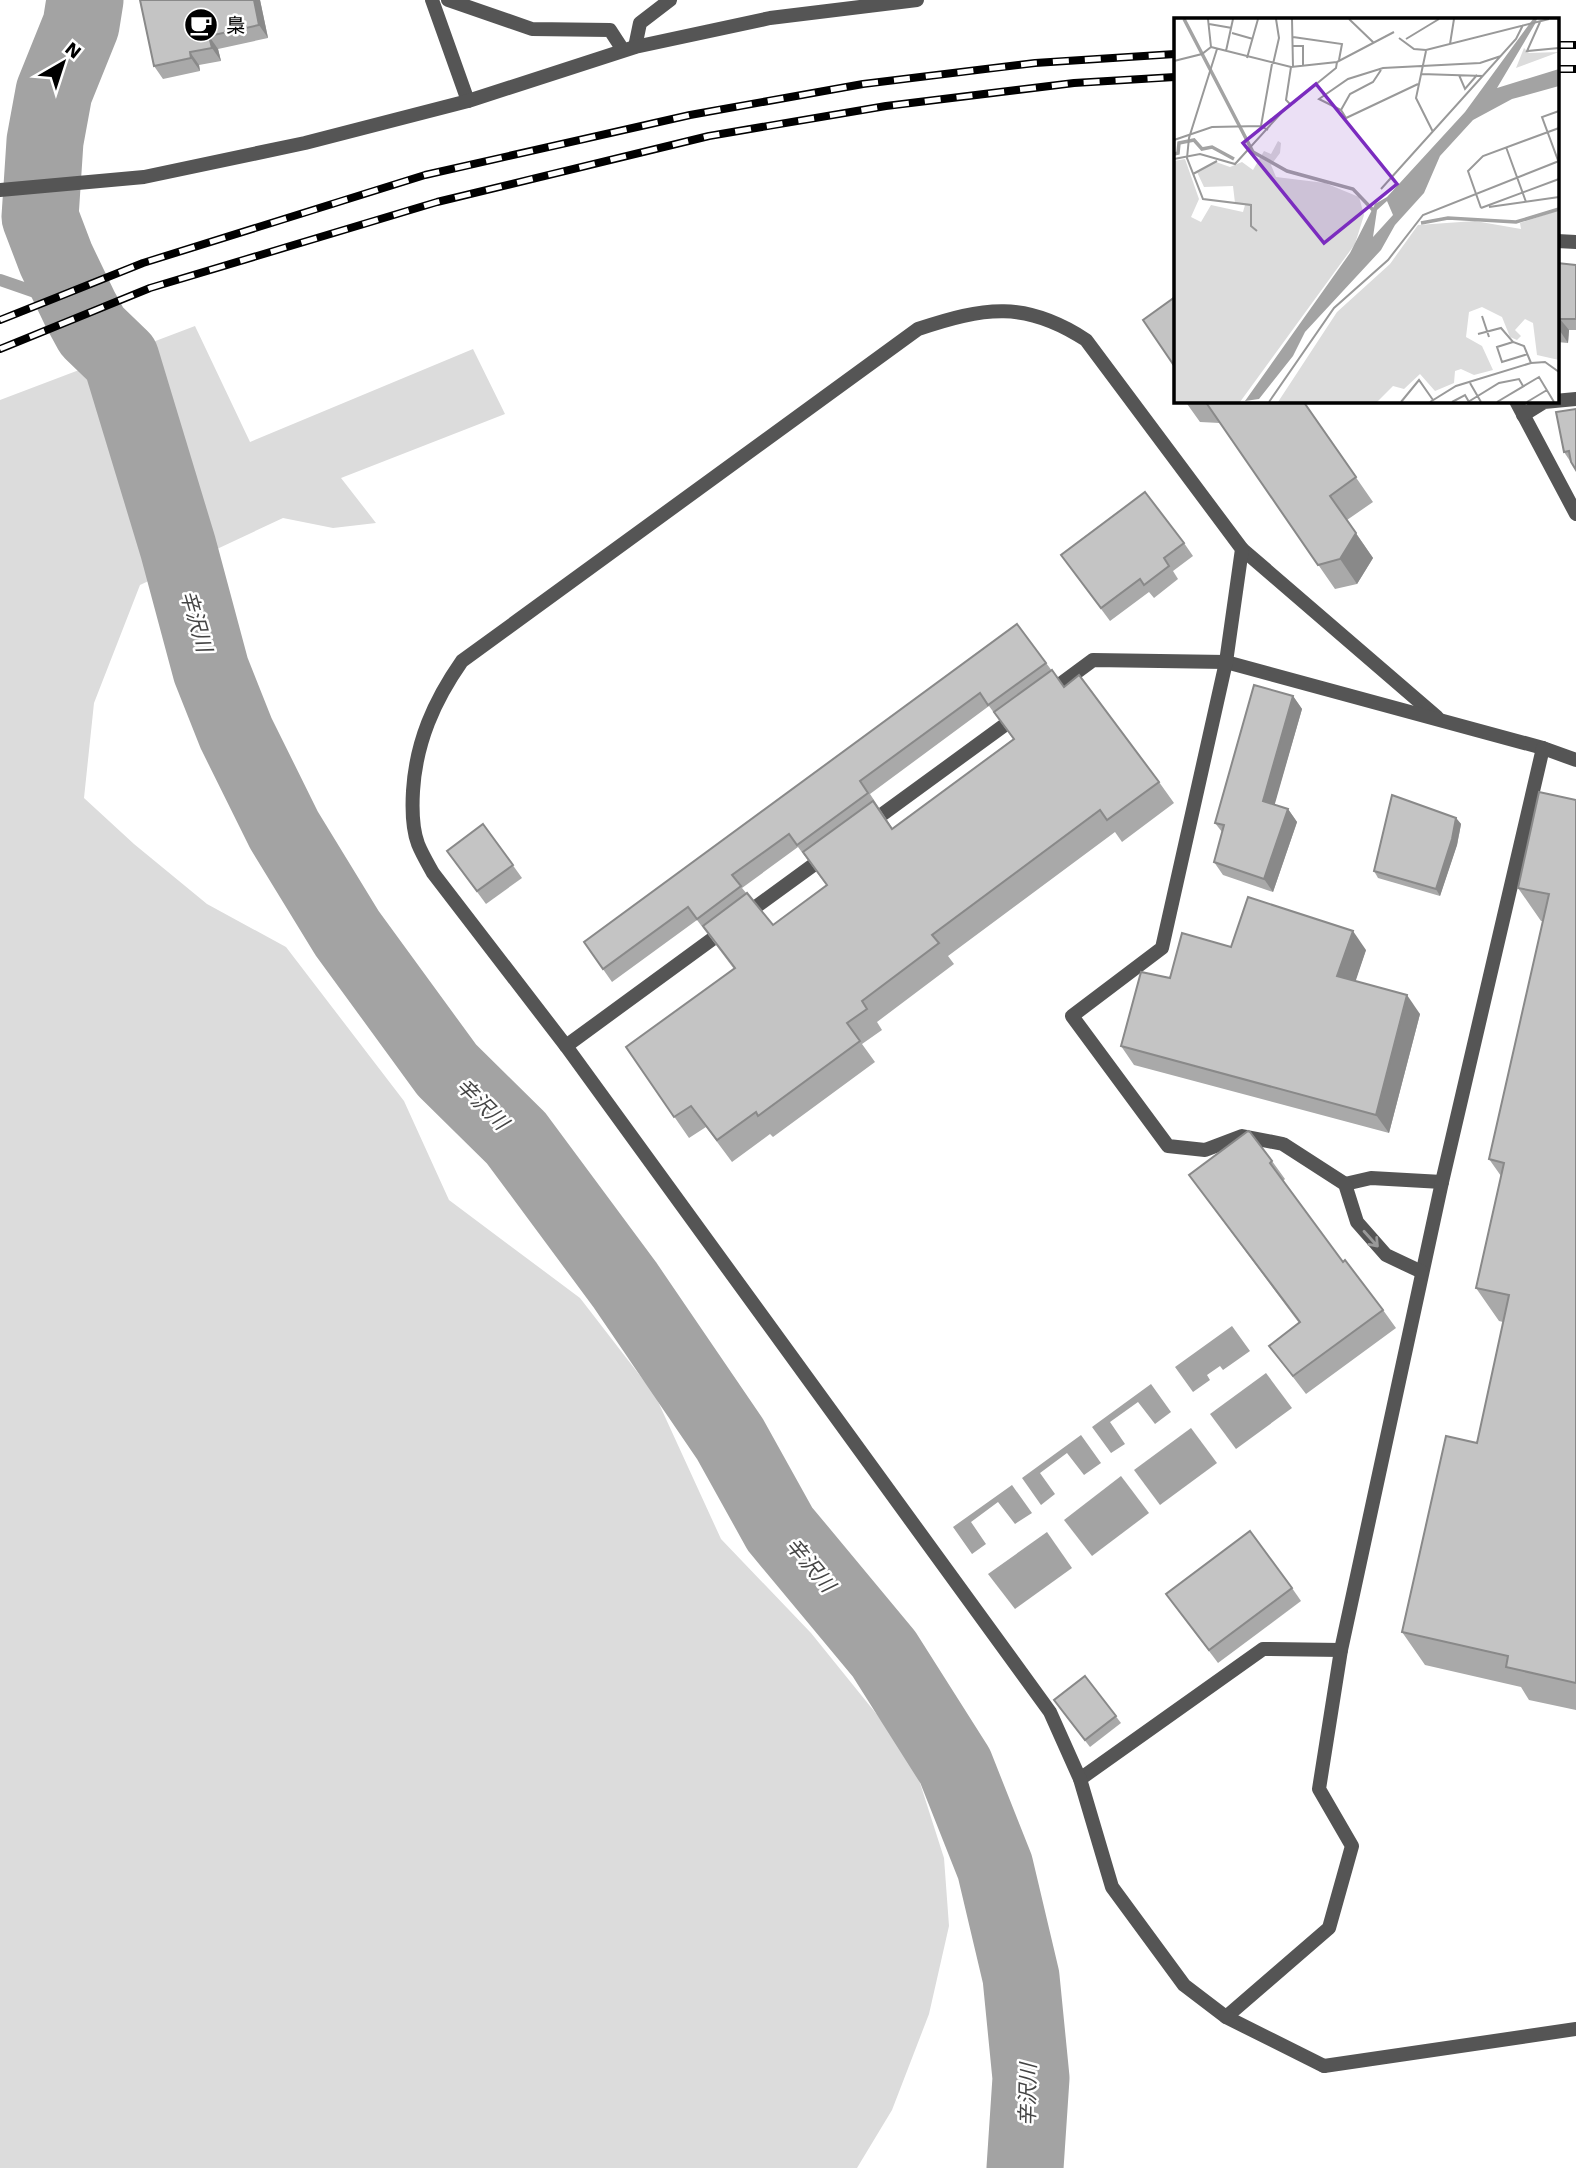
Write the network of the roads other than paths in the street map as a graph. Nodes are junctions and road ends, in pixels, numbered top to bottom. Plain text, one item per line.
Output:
1 (432, 0) edge
2 (448, 0) edge
3 (670, 0) edge
4 (917, 0) edge
5 (629, 49) junction
6 (468, 101) junction
7 (0, 190) edge
8 (1558, 241) edge
9 (1576, 242) edge
10 (1576, 399) edge
11 (1558, 401) edge
12 (1516, 402) edge
13 (1544, 402) edge
14 (1523, 415) junction
15 (1576, 514) edge
16 (1242, 549) junction
17 (1226, 662) junction
18 (1441, 720) junction
19 (1542, 748) junction
20 (1576, 760) edge
21 (858, 832) edge
22 (835, 849) edge
23 (566, 1046) junction
24 (1442, 1182) junction
25 (1345, 1184) junction
26 (1422, 1272) junction
27 (1342, 1650) junction
28 (1080, 1779) junction
29 (1226, 2017) junction
30 (1576, 2029) edge

1 - 6 street
2 - 5 street
3 - 5 street
4 - 5 street
5 - 6 street
6 - 7 street
8 - 9 street
10 - 11 street
12 - 14 street
13 - 14 street
14 - 15 street
16 - 17 street
16 - 18 street
16 - 23 street
17 - 18 street
17 - 21 street
17 - 25 street
18 - 19 street
19 - 20 street
19 - 24 street
22 - 23 street
23 - 28 street
24 - 25 street
24 - 26 street
25 -> 26 street
26 - 27 street
27 - 28 street
27 - 29 street
28 - 29 street
29 - 30 street

